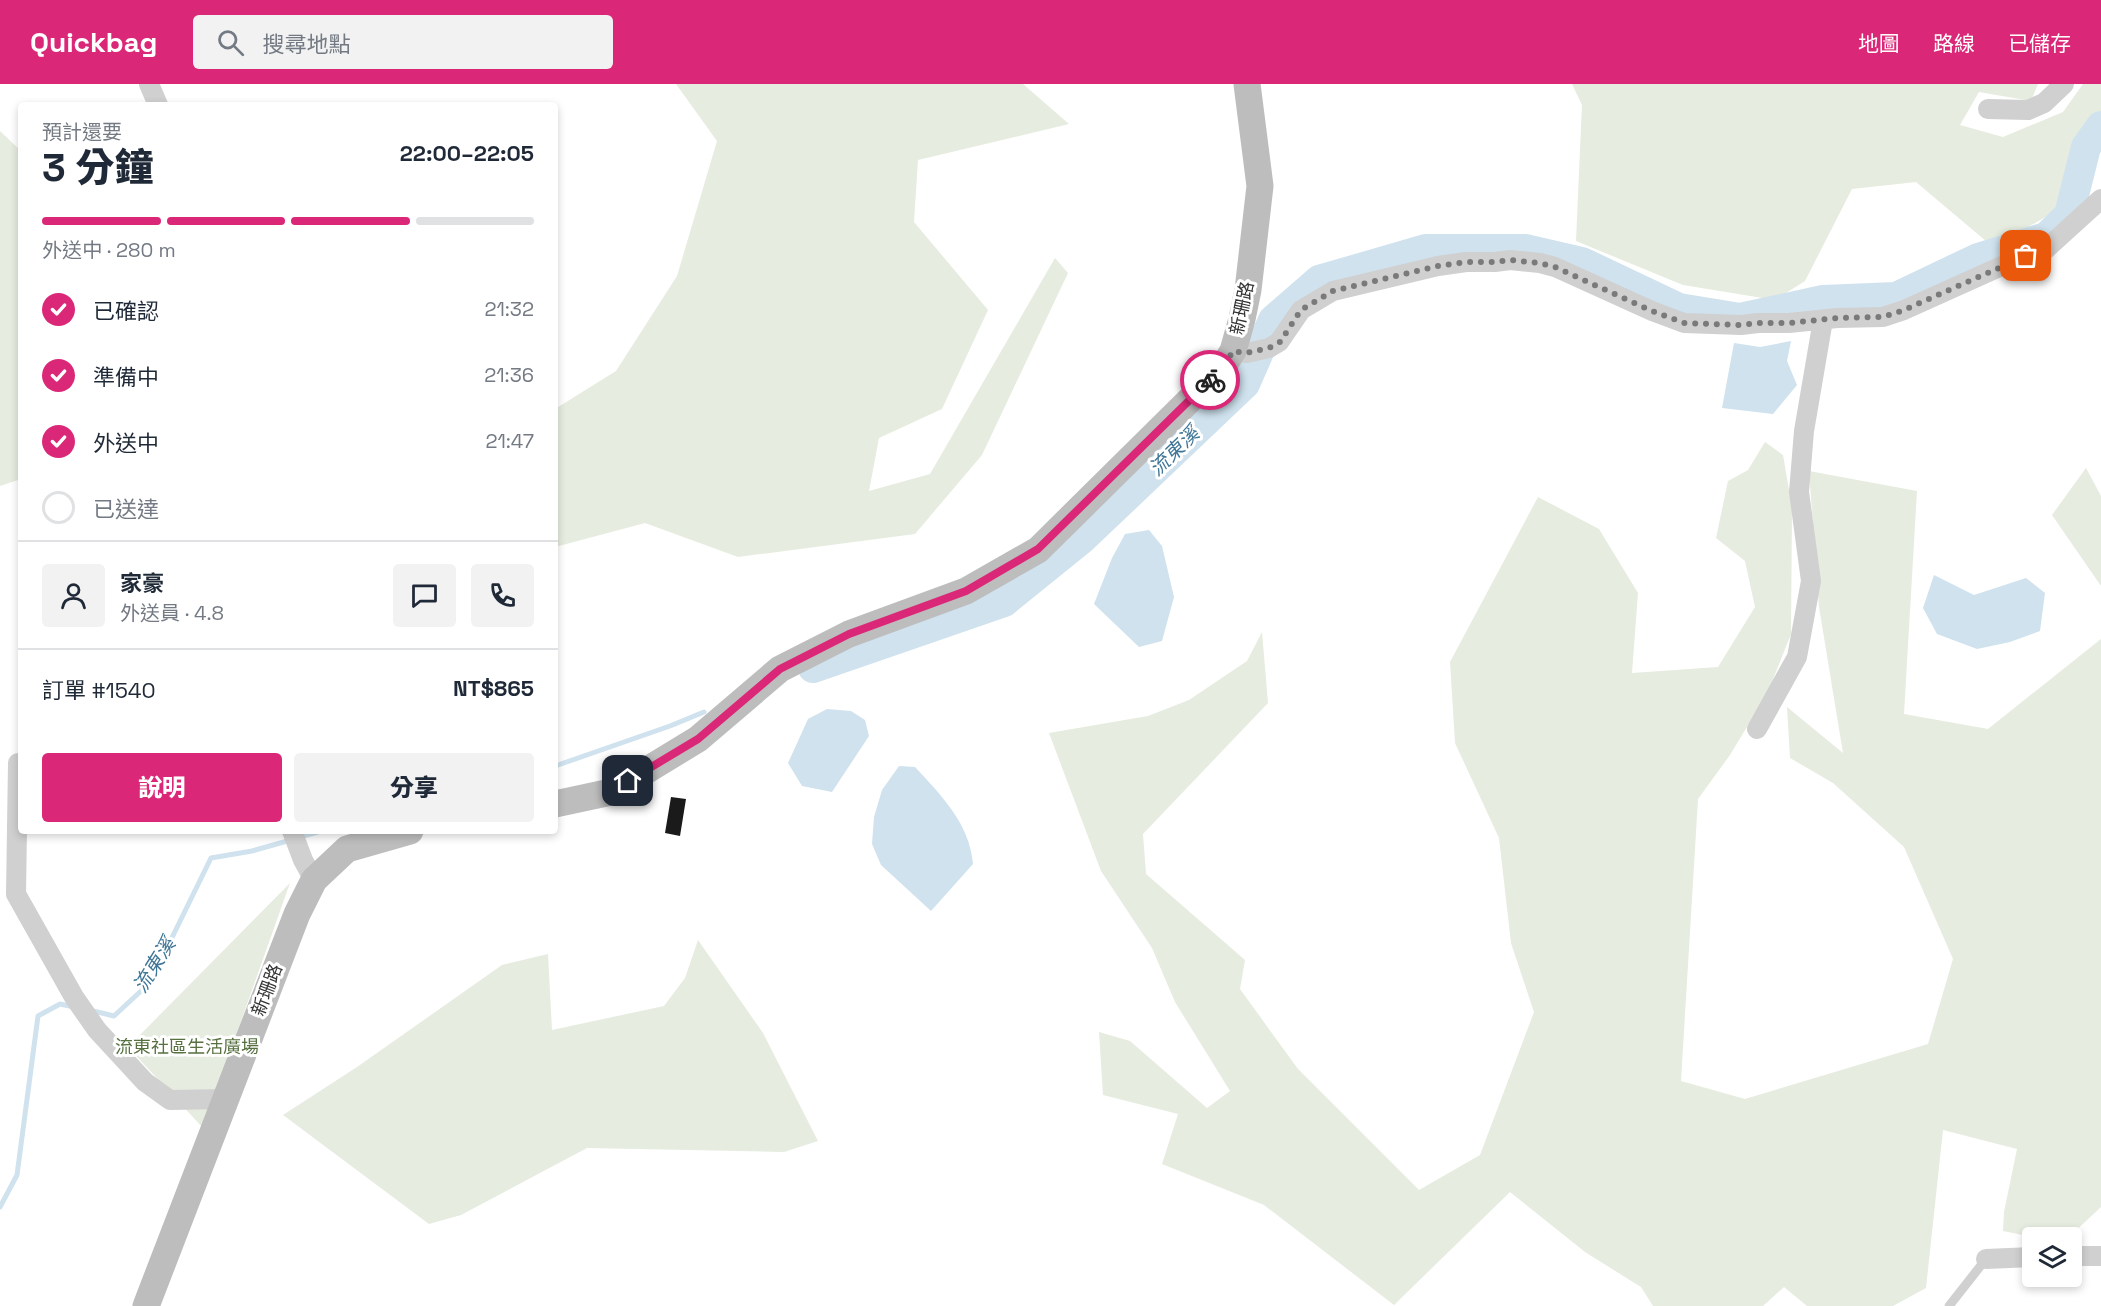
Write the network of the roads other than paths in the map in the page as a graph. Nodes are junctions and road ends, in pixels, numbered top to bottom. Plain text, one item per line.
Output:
1 (149, 84) edge
2 (1247, 84) edge
3 (2064, 84) edge
4 (157, 102) edge
5 (1988, 109) dead end
6 (2101, 199) edge
7 (1823, 320) junction
8 (1240, 352) junction
9 (1757, 729) dead end
10 (18, 763) dead end
11 (558, 803) edge
12 (292, 834) edge
13 (400, 834) edge
14 (308, 870) junction
15 (226, 1099) junction
16 (2082, 1256) edge
17 (2101, 1256) edge
18 (2022, 1257) edge
19 (1986, 1258) joint
20 (146, 1306) edge
21 (1949, 1306) edge

1 - 4 street
2 - 8 street, 新珊路
3 - 5 street
6 - 7 street
7 - 8 street
7 - 9 street
8 - 11 street, 新珊路
10 - 15 street
12 - 14 street
13 - 14 street, 新珊路
14 - 15 street, 新珊路
15 - 20 street, 新珊路
16 - 17 street
18 - 19 street
19 - 21 lane

